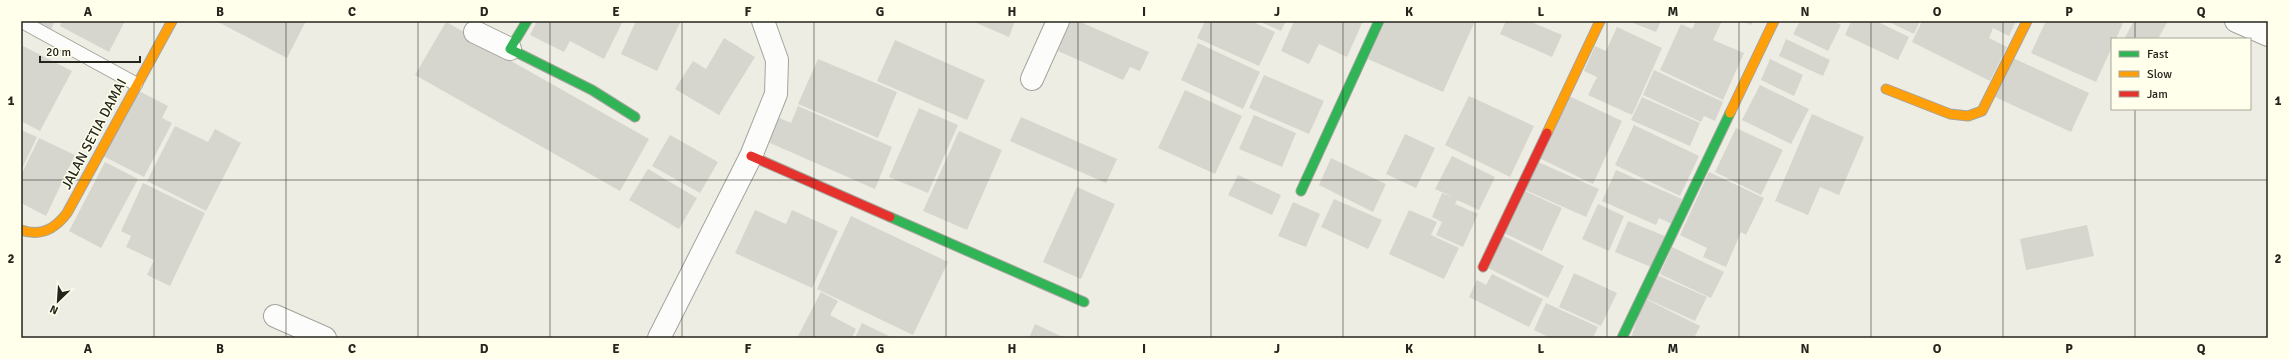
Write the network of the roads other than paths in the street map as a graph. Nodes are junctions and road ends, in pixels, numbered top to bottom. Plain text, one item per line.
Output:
1 (172, 21) edge
2 (527, 21) edge
3 (763, 21) edge
4 (1058, 21) edge
5 (1379, 21) edge
6 (1600, 21) edge
7 (1774, 21) edge
8 (2027, 21) edge
9 (2236, 21) edge
10 (21, 22) edge
11 (476, 32) dead end
12 (2268, 35) edge
13 (510, 49) junction
14 (1032, 79) dead end
15 (136, 84) junction
16 (1886, 89) dead end
17 (635, 117) dead end
18 (752, 156) junction
19 (1301, 191) dead end
20 (21, 230) edge
21 (1484, 267) dead end
22 (1084, 302) dead end
23 (275, 316) dead end
24 (325, 338) edge
25 (659, 338) edge
26 (1622, 338) edge

1 - 15 street, JALAN SETIA DAMAI
2 - 13 street
3 - 18 street
4 - 14 street
5 - 19 street
6 - 21 street
7 - 26 street
8 - 16 street
9 - 12 street
10 - 15 lane
11 - 13 street
13 - 17 street
15 - 20 street, JALAN SETIA DAMAI
18 - 22 street
18 - 25 street
23 - 24 street

